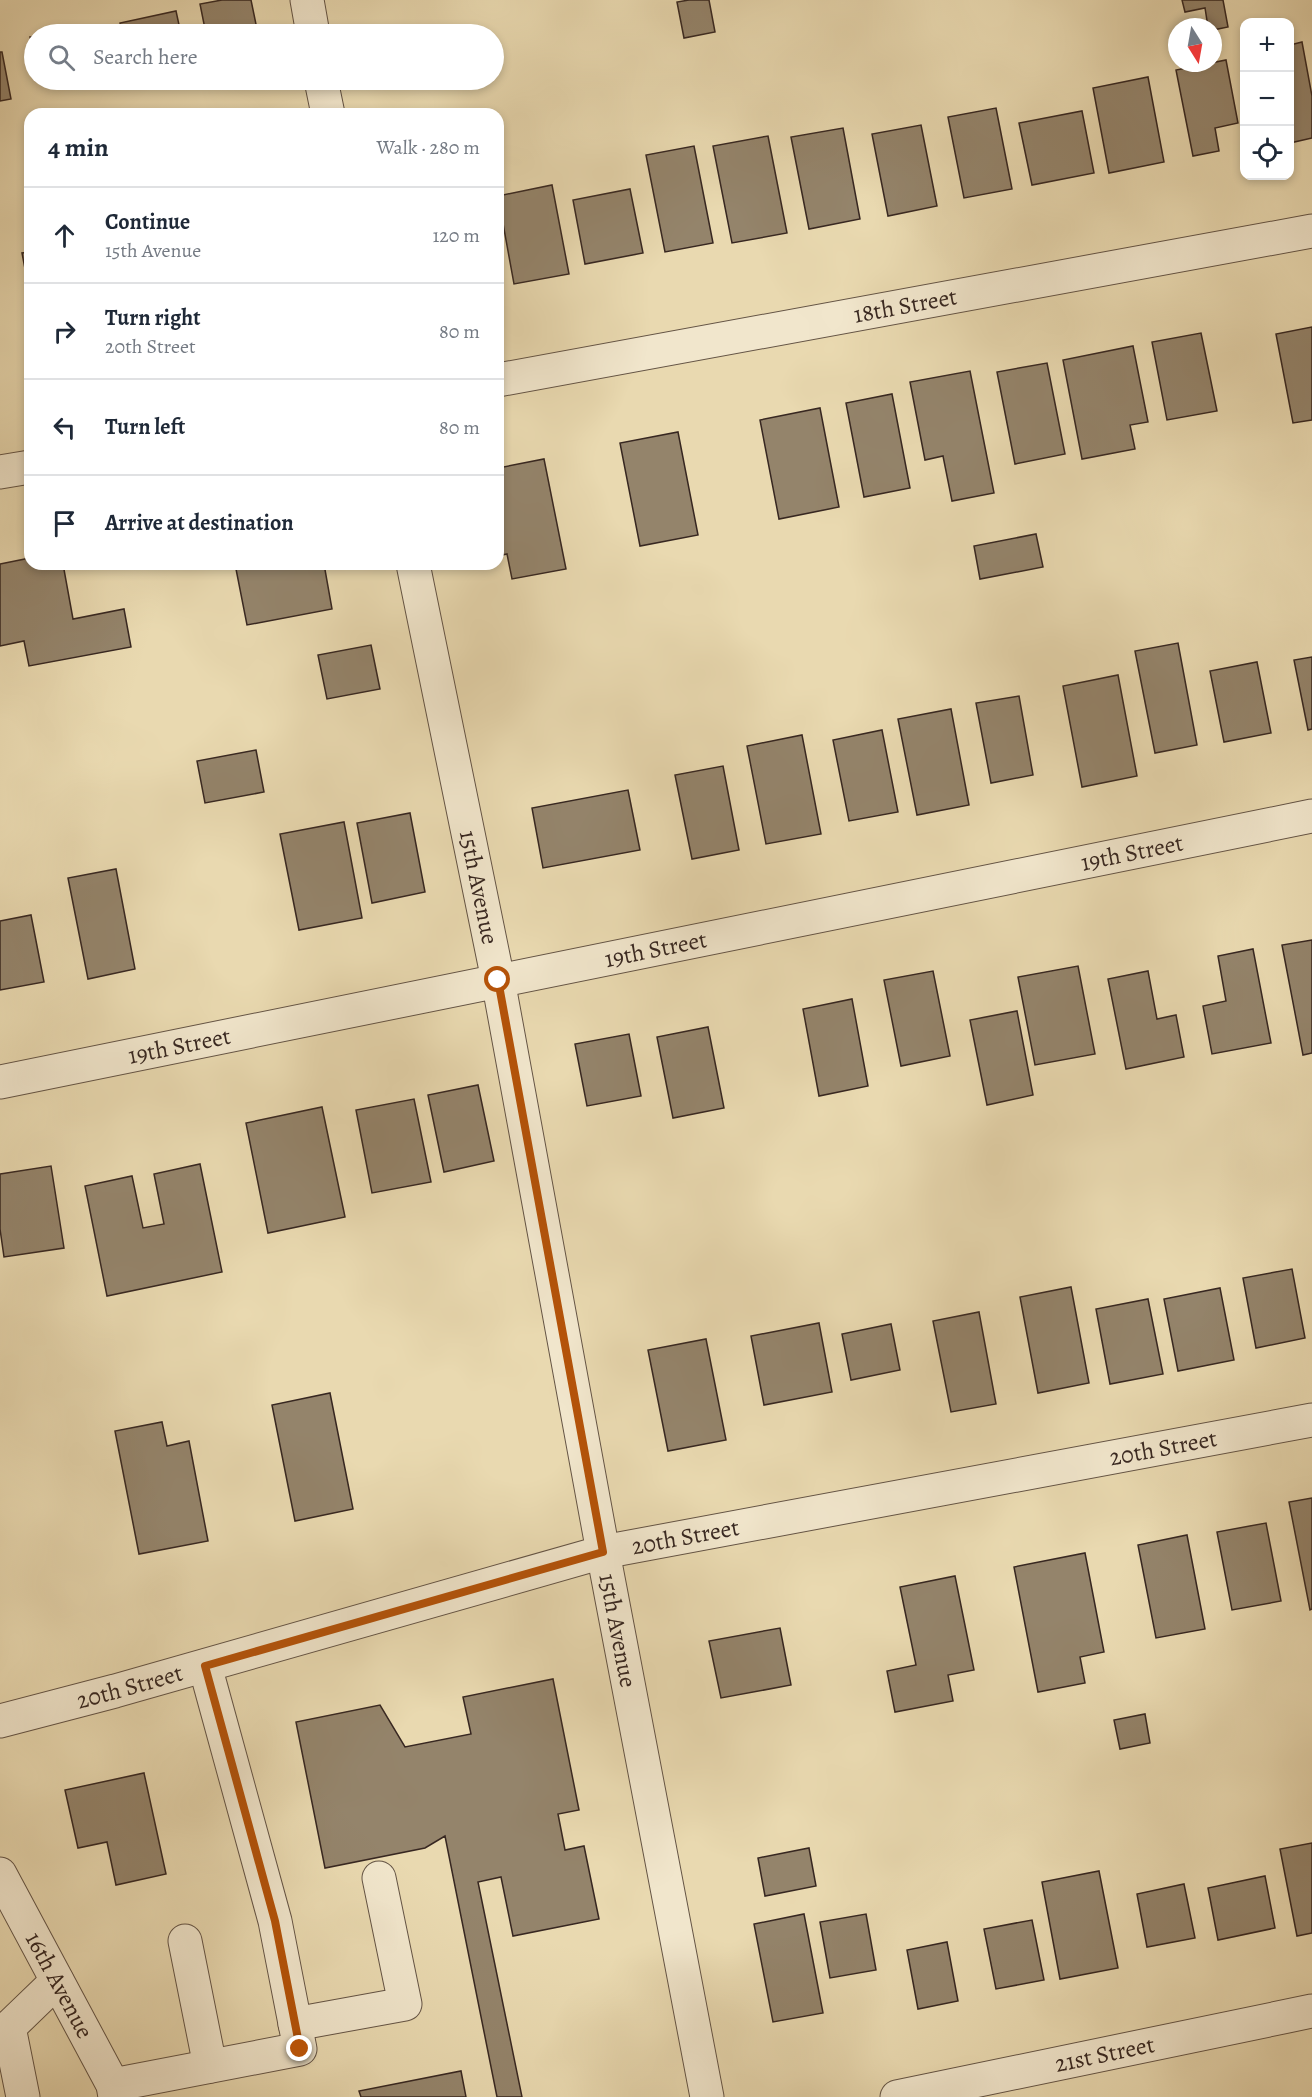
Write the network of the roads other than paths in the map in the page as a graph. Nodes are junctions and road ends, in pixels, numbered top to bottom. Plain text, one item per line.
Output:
1 (307, 0) edge
2 (311, 24) edge
3 (323, 90) edge
4 (327, 108) edge
5 (1312, 231) edge
6 (504, 380) edge
7 (24, 467) edge
8 (0, 472) edge
9 (414, 570) edge
10 (1312, 816) edge
11 (498, 980) junction
12 (0, 1082) edge
13 (1312, 1420) edge
14 (603, 1552) junction
15 (205, 1666) junction
16 (0, 1721) edge
17 (0, 1874) edge
18 (379, 1878) dead end
19 (185, 1941) dead end
20 (57, 1981) junction
21 (1312, 2011) edge
22 (295, 2024) junction
23 (4, 2031) edge
24 (210, 2066) junction
25 (114, 2091) edge
26 (23, 2097) edge
27 (707, 2097) edge
28 (897, 2097) edge

1 - 2 street
3 - 4 street
5 - 6 street, 18th Street
7 - 8 street
9 - 11 street, 15th Avenue
10 - 11 street, 19th Street
11 - 12 street, 19th Street
11 - 14 street, 15th Avenue
13 - 14 street, 20th Street
14 - 15 street, 20th Street
14 - 27 street, 15th Avenue
15 - 16 street, 20th Street
15 - 22 street
17 - 20 street, 16th Avenue
18 - 22 street
19 - 24 street
20 - 23 street
20 - 25 street, 16th Avenue
21 - 28 street, 21st Street
22 - 24 street
23 - 26 street
24 - 25 street

